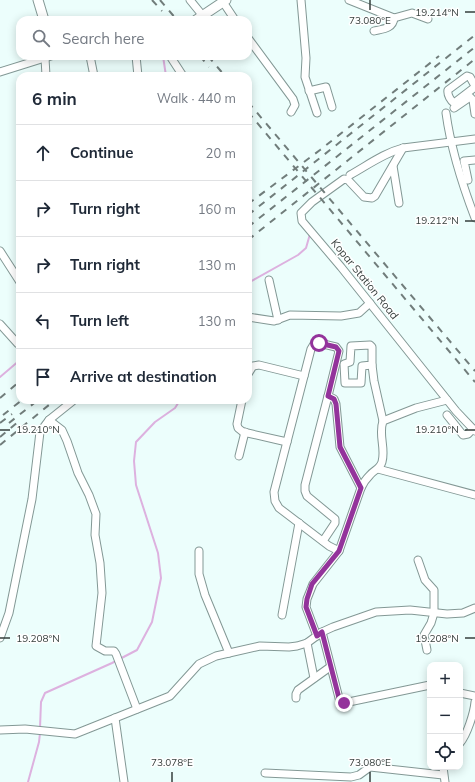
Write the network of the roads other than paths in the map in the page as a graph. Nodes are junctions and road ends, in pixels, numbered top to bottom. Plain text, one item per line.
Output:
1 (38, 0) edge
2 (190, 0) edge
3 (301, 0) edge
4 (349, 0) edge
5 (221, 1) edge
6 (43, 16) edge
7 (199, 16) edge
8 (202, 16) edge
9 (232, 16) edge
10 (394, 18) junction
11 (428, 19) dead end
12 (374, 32) dead end
13 (252, 43) edge
14 (38, 60) edge
15 (48, 60) edge
16 (91, 60) edge
17 (136, 60) edge
18 (173, 60) edge
19 (177, 67) junction
20 (0, 72) edge
21 (46, 72) edge
22 (93, 72) edge
23 (138, 72) edge
24 (177, 72) edge
25 (180, 72) edge
26 (310, 91) junction
27 (473, 95) edge
28 (332, 108) dead end
29 (454, 108) dead end
30 (291, 112) dead end
31 (317, 113) dead end
32 (446, 113) dead end
33 (475, 114) edge
34 (475, 139) edge
35 (450, 142) junction
36 (403, 148) junction
37 (475, 160) edge
38 (392, 166) junction
39 (350, 175) dead end
40 (468, 180) edge
41 (399, 203) dead end
42 (475, 218) edge
43 (0, 251) edge
44 (16, 276) edge
45 (269, 280) dead end
46 (370, 304) junction
47 (252, 318) edge
48 (278, 320) junction
49 (0, 324) edge
50 (16, 342) edge
51 (372, 365) junction
52 (252, 368) edge
53 (361, 370) junction
54 (373, 375) junction
55 (304, 376) junction
56 (328, 396) junction
57 (447, 400) junction
58 (69, 404) edge
59 (241, 404) edge
60 (446, 415) dead end
61 (49, 420) junction
62 (383, 421) junction
63 (474, 430) edge
64 (245, 432) junction
65 (287, 442) junction
66 (239, 456) dead end
67 (378, 469) junction
68 (361, 488) junction
69 (475, 495) edge
70 (299, 523) junction
71 (323, 540) junction
72 (200, 551) dead end
73 (339, 551) junction
74 (418, 560) dead end
75 (475, 608) edge
76 (434, 613) junction
77 (282, 615) dead end
78 (319, 634) junction
79 (0, 638) edge
80 (307, 643) junction
81 (427, 650) dead end
82 (229, 653) junction
83 (330, 667) junction
84 (314, 678) junction
85 (427, 686) edge
86 (463, 694) edge
87 (475, 696) edge
88 (296, 698) dead end
89 (475, 702) edge
90 (137, 709) junction
91 (115, 718) junction
92 (0, 730) edge
93 (463, 739) edge
94 (265, 773) dead end
95 (444, 779) edge
96 (124, 782) edge

1 - 6 street
2 - 7 street
3 - 26 street
4 - 10 street
5 - 8 street
5 - 9 street
10 - 11 street
10 - 12 street
13 - 30 street
14 - 20 street
15 - 21 street
16 - 22 street
17 - 23 street
18 - 19 street
19 - 24 street
19 - 25 street
26 - 28 street
26 - 31 street
27 - 29 street
27 - 33 street
32 - 35 street
34 - 35 street
35 - 36 street
35 - 40 street
36 - 38 street
36 - 39 street
37 - 40 street
38 - 41 street
38 - 46 street, Kopar Station Road
40 - 42 street
43 - 44 street
45 - 48 street
46 - 48 street
46 - 57 street, Kopar Station Road
47 - 48 street
49 - 50 street
51 - 53 street
51 - 53 street
51 - 54 street
52 - 55 street
53 - 54 street
54 - 62 street
55 - 56 street
55 - 65 street
56 - 68 street
56 - 71 street
57 - 62 street
57 - 63 street, Kopar Station Road
58 - 61 street
59 - 64 street
60 - 63 street
61 - 79 street
61 - 90 street
62 - 67 street
64 - 65 street
64 - 66 street
65 - 70 street
67 - 68 street
67 - 69 street
68 - 73 street
70 - 71 street
70 - 77 street
71 - 73 street
72 - 82 street
73 - 78 street
74 - 76 street
75 - 76 street
76 - 78 street
76 - 81 street
78 - 80 street
78 - 83 street
80 - 82 street
80 - 84 street
82 - 90 street
83 - 84 street
83 - 85 street
84 - 88 street
86 - 87 street
89 - 93 street
90 - 91 street
91 - 92 street
91 - 96 street
94 - 95 street

